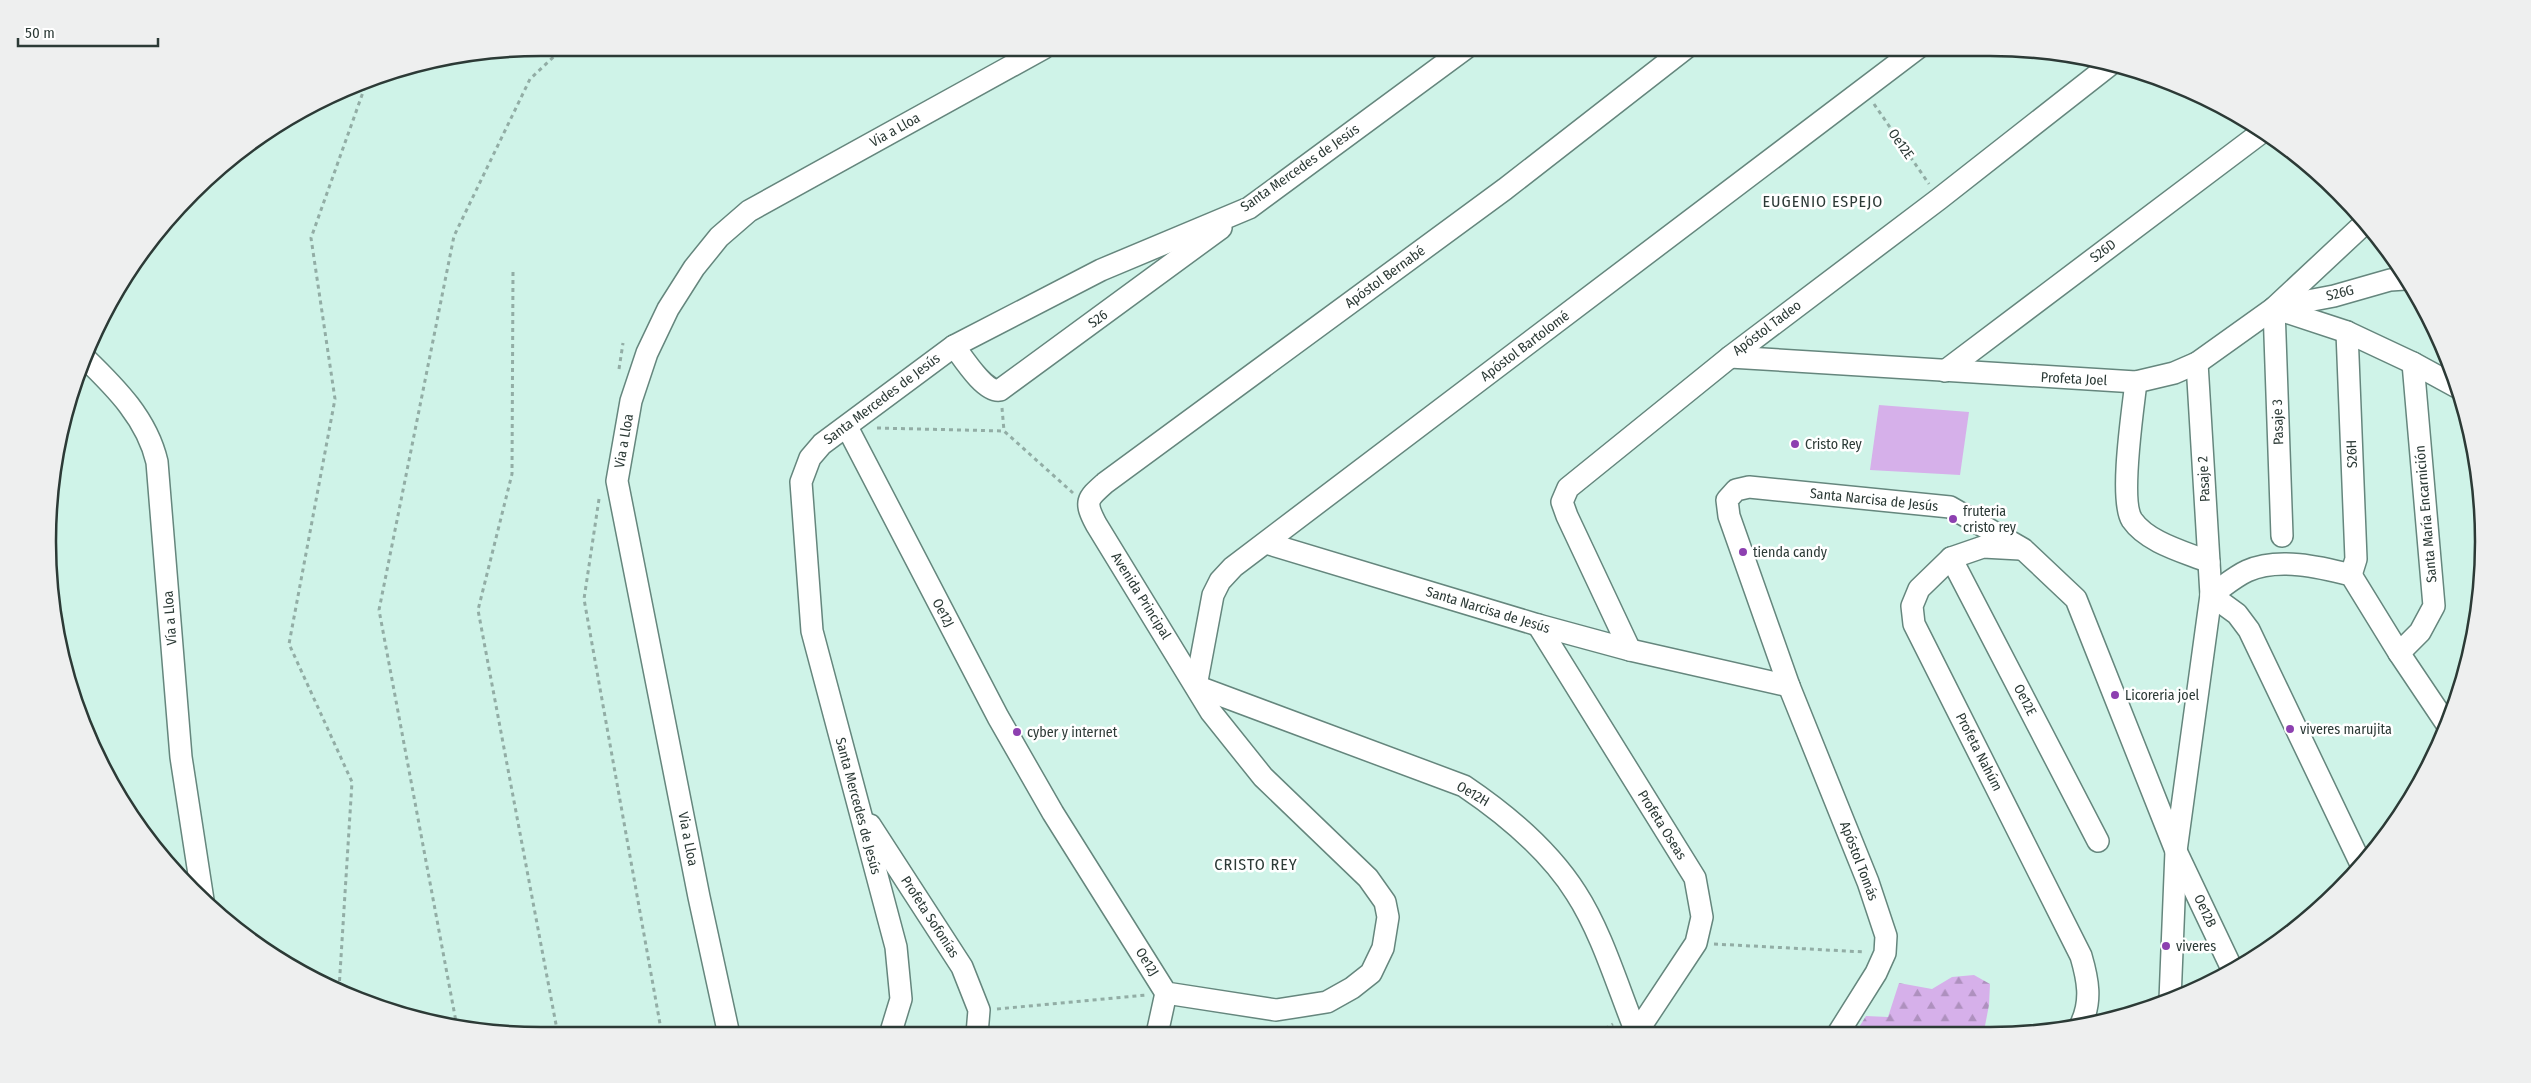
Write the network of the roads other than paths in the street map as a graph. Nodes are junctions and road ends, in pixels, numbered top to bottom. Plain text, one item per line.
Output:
1 (1030, 56) edge
2 (1455, 56) edge
3 (1676, 56) edge
4 (1907, 56) edge
5 (2102, 70) edge
6 (2256, 136) edge
7 (1250, 208) junction
8 (2359, 228) edge
9 (2398, 279) edge
10 (2274, 308) junction
11 (2347, 332) junction
12 (954, 346) junction
13 (1730, 357) junction
14 (90, 363) edge
15 (2197, 363) junction
16 (2413, 363) junction
17 (1945, 371) junction
18 (2136, 382) junction
19 (2447, 382) edge
20 (847, 427) junction
21 (1088, 506) joint
22 (2282, 536) dead end
23 (1266, 543) junction
24 (2023, 549) junction
25 (1951, 558) junction
26 (2209, 562) junction
27 (2351, 574) junction
28 (2211, 595) junction
29 (1538, 625) junction
30 (1630, 650) junction
31 (2398, 653) junction
32 (1196, 686) junction
33 (1789, 686) junction
34 (2443, 712) edge
35 (859, 808) junction
36 (2098, 841) dead end
37 (2176, 851) junction
38 (2357, 857) edge
39 (201, 888) edge
40 (2229, 963) edge
41 (2170, 992) edge
42 (1166, 993) junction
43 (2085, 1017) edge
44 (730, 1027) edge
45 (892, 1027) edge
46 (978, 1027) edge
47 (1159, 1027) edge
48 (1634, 1027) edge
49 (1639, 1027) edge
50 (1842, 1027) edge

1 - 44 street, Via a Lloa
2 - 7 street, Santa Mercedes de Jesús
3 - 21 street, Apóstol Bernabé
4 - 23 street, Apóstol Bartolomé
5 - 13 street, Apóstol Tadeo
6 - 17 street, S26D
7 - 12 street, Santa Mercedes de Jesús
7 - 12 street, S26
8 - 10 street, Profeta Joel
9 - 10 street, S26G
10 - 11 street
10 - 15 street, Profeta Joel
10 - 22 street, Pasaje 3
11 - 16 street
11 - 27 street, S26H
12 - 20 street, Santa Mercedes de Jesús
13 - 17 street, Profeta Joel
13 - 30 street, Apóstol Tadeo
14 - 39 street, Vía a Lloa
15 - 18 street, Profeta Joel
15 - 26 street, Pasaje 2
16 - 19 street
16 - 31 street, Santa María Encarnición
17 - 18 street, Profeta Joel
18 - 26 street
20 - 35 street, Santa Mercedes de Jesús
20 - 42 street, Oe12J
21 - 32 street, Avenida Principal
23 - 29 street, Santa Narcisa de Jesús
23 - 32 street, Apóstol Bartolomé
24 - 25 street, Profeta Nahúm
24 - 33 street, Santa Narcisa de Jesús
24 - 37 street, Santa Narcisa de Jesús
25 - 36 street, Oe12E
25 - 43 street, Profeta Nahúm
26 - 28 street, Pasaje 2
27 - 28 street
27 - 31 street
28 - 37 street
28 - 38 street
29 - 30 street, Santa Narcisa de Jesús
29 - 49 street, Profeta Oseas
30 - 33 street, Santa Narcisa de Jesús
31 - 34 street
32 - 42 street
32 - 48 street, Oe12H
33 - 50 street, Apóstol Tomás
35 - 45 street, Santa Mercedes de Jesús
35 - 46 street, Profeta Sofonías
37 - 40 street, Oe12B
37 - 41 street
42 - 47 street

